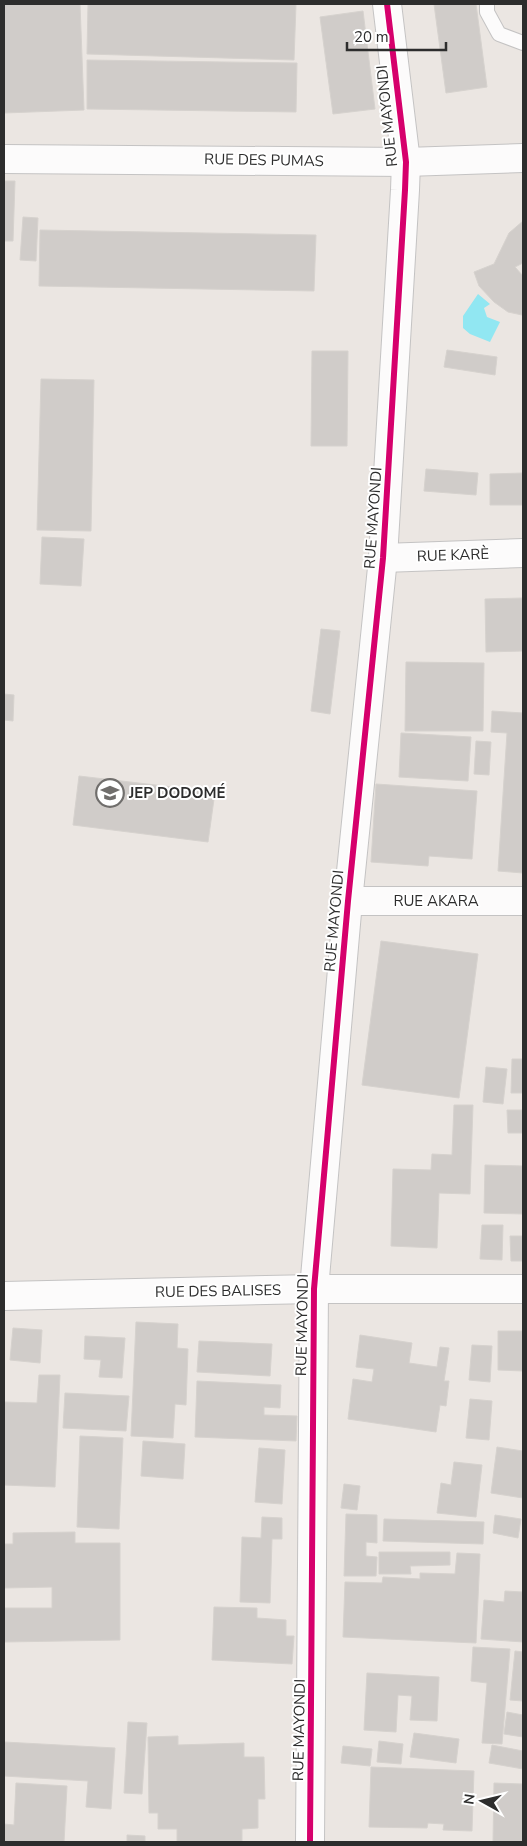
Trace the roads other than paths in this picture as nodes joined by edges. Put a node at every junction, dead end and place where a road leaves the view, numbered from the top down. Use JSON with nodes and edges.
{"nodes":[{"id":1,"x":387,"y":4,"type":"edge"},
{"id":2,"x":486,"y":4,"type":"edge"},
{"id":3,"x":523,"y":43,"type":"edge"},
{"id":4,"x":4,"y":158,"type":"edge"},
{"id":5,"x":523,"y":158,"type":"edge"},
{"id":6,"x":406,"y":162,"type":"junction"},
{"id":7,"x":523,"y":553,"type":"edge"},
{"id":8,"x":383,"y":558,"type":"junction"},
{"id":9,"x":523,"y":901,"type":"edge"},
{"id":10,"x":348,"y":902,"type":"junction"},
{"id":11,"x":314,"y":1289,"type":"junction"},
{"id":12,"x":523,"y":1289,"type":"edge"},
{"id":13,"x":4,"y":1296,"type":"edge"},
{"id":14,"x":310,"y":1842,"type":"edge"}],
"edges":[{"from":1,"to":6,"type":"street","name":"RUE MAYONDI"},
{"from":2,"to":3,"type":"lane"},
{"from":4,"to":6,"type":"street","name":"RUE DES PUMAS"},
{"from":5,"to":6,"type":"street","name":"RUE DES PUMAS"},
{"from":6,"to":8,"type":"street","name":"RUE MAYONDI"},
{"from":7,"to":8,"type":"street","name":"RUE KARÈ"},
{"from":8,"to":10,"type":"street","name":"RUE MAYONDI"},
{"from":9,"to":10,"type":"street","name":"RUE AKARA"},
{"from":10,"to":11,"type":"street","name":"RUE MAYONDI"},
{"from":11,"to":12,"type":"street","name":"RUE DES BALISES"},
{"from":11,"to":13,"type":"street","name":"RUE DES BALISES"},
{"from":11,"to":14,"type":"street","name":"RUE MAYONDI"}]}
